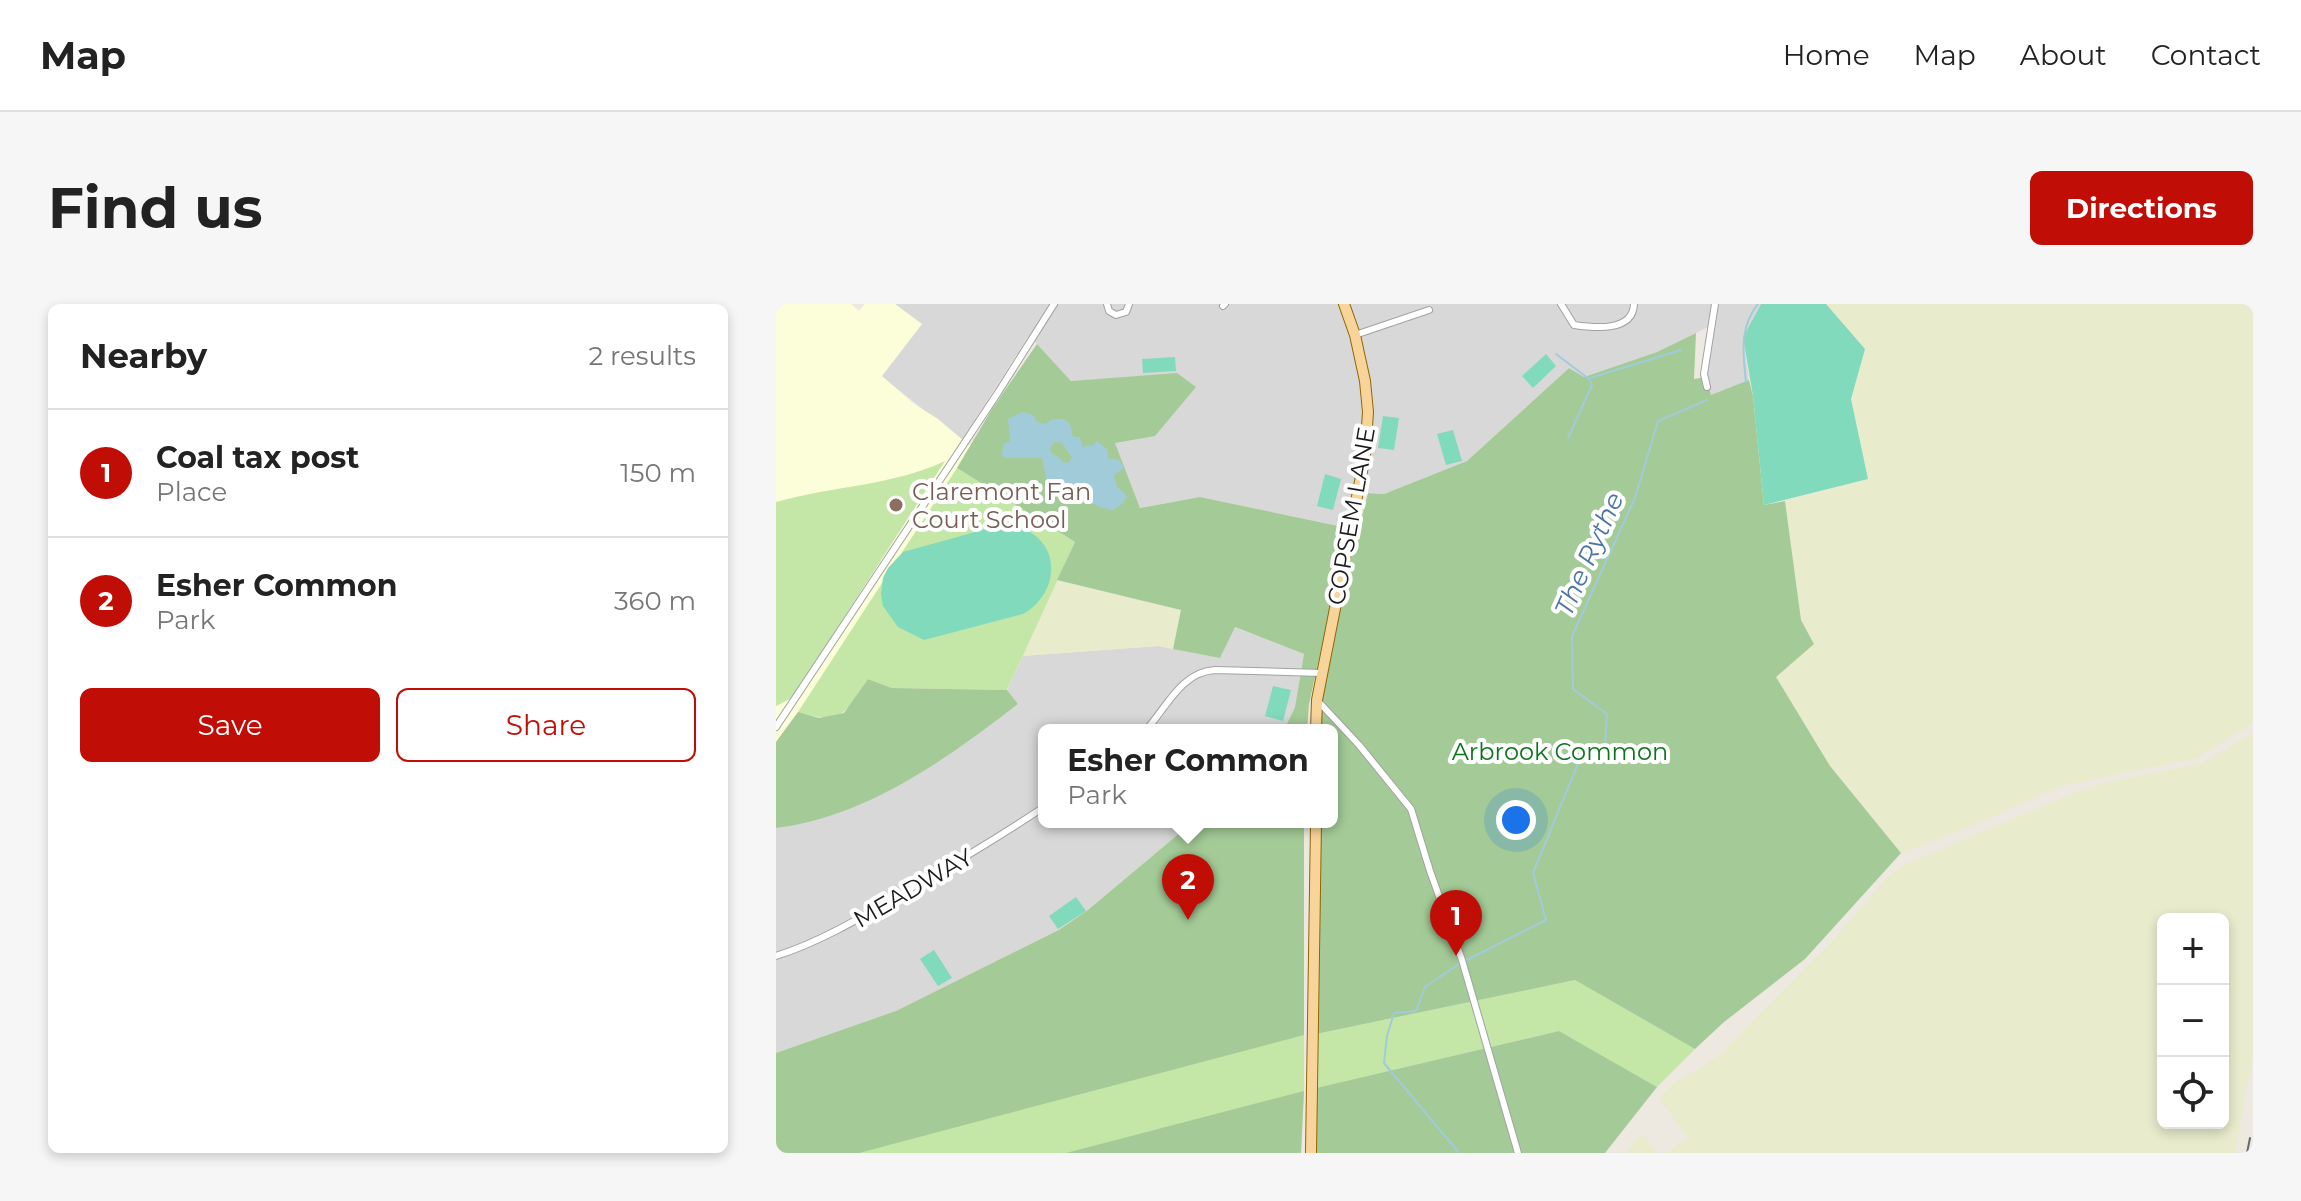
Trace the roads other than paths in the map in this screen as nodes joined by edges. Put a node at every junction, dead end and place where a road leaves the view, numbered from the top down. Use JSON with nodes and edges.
{"nodes":[{"id":1,"x":1054,"y":304,"type":"edge"},
{"id":2,"x":1107,"y":304,"type":"edge"},
{"id":3,"x":1129,"y":304,"type":"edge"},
{"id":4,"x":1344,"y":304,"type":"edge"},
{"id":5,"x":1561,"y":304,"type":"edge"},
{"id":6,"x":1634,"y":304,"type":"edge"},
{"id":7,"x":1715,"y":304,"type":"edge"},
{"id":8,"x":1429,"y":310,"type":"dead end"},
{"id":9,"x":1355,"y":335,"type":"junction"},
{"id":10,"x":1707,"y":387,"type":"dead end"},
{"id":11,"x":1322,"y":673,"type":"junction"},
{"id":12,"x":1317,"y":700,"type":"junction"},
{"id":13,"x":1151,"y":724,"type":"edge"},
{"id":14,"x":1316,"y":724,"type":"edge"},
{"id":15,"x":776,"y":727,"type":"edge"},
{"id":16,"x":1038,"y":811,"type":"edge"},
{"id":17,"x":1316,"y":828,"type":"edge"},
{"id":18,"x":776,"y":956,"type":"edge"},
{"id":19,"x":1311,"y":1153,"type":"edge"},
{"id":20,"x":1518,"y":1153,"type":"edge"}],
"edges":[{"from":1,"to":15,"type":"street"},
{"from":2,"to":3,"type":"street"},
{"from":4,"to":9,"type":"main road","name":"COPSEM LANE"},
{"from":5,"to":6,"type":"street"},
{"from":7,"to":10,"type":"street"},
{"from":8,"to":9,"type":"street"},
{"from":9,"to":11,"type":"main road","name":"COPSEM LANE"},
{"from":11,"to":12,"type":"main road","name":"COPSEM LANE"},
{"from":11,"to":13,"type":"street"},
{"from":12,"to":14,"type":"main road","name":"COPSEM LANE"},
{"from":12,"to":20,"type":"street"},
{"from":16,"to":18,"type":"street","name":"MEADWAY"},
{"from":17,"to":19,"type":"main road"}]}
